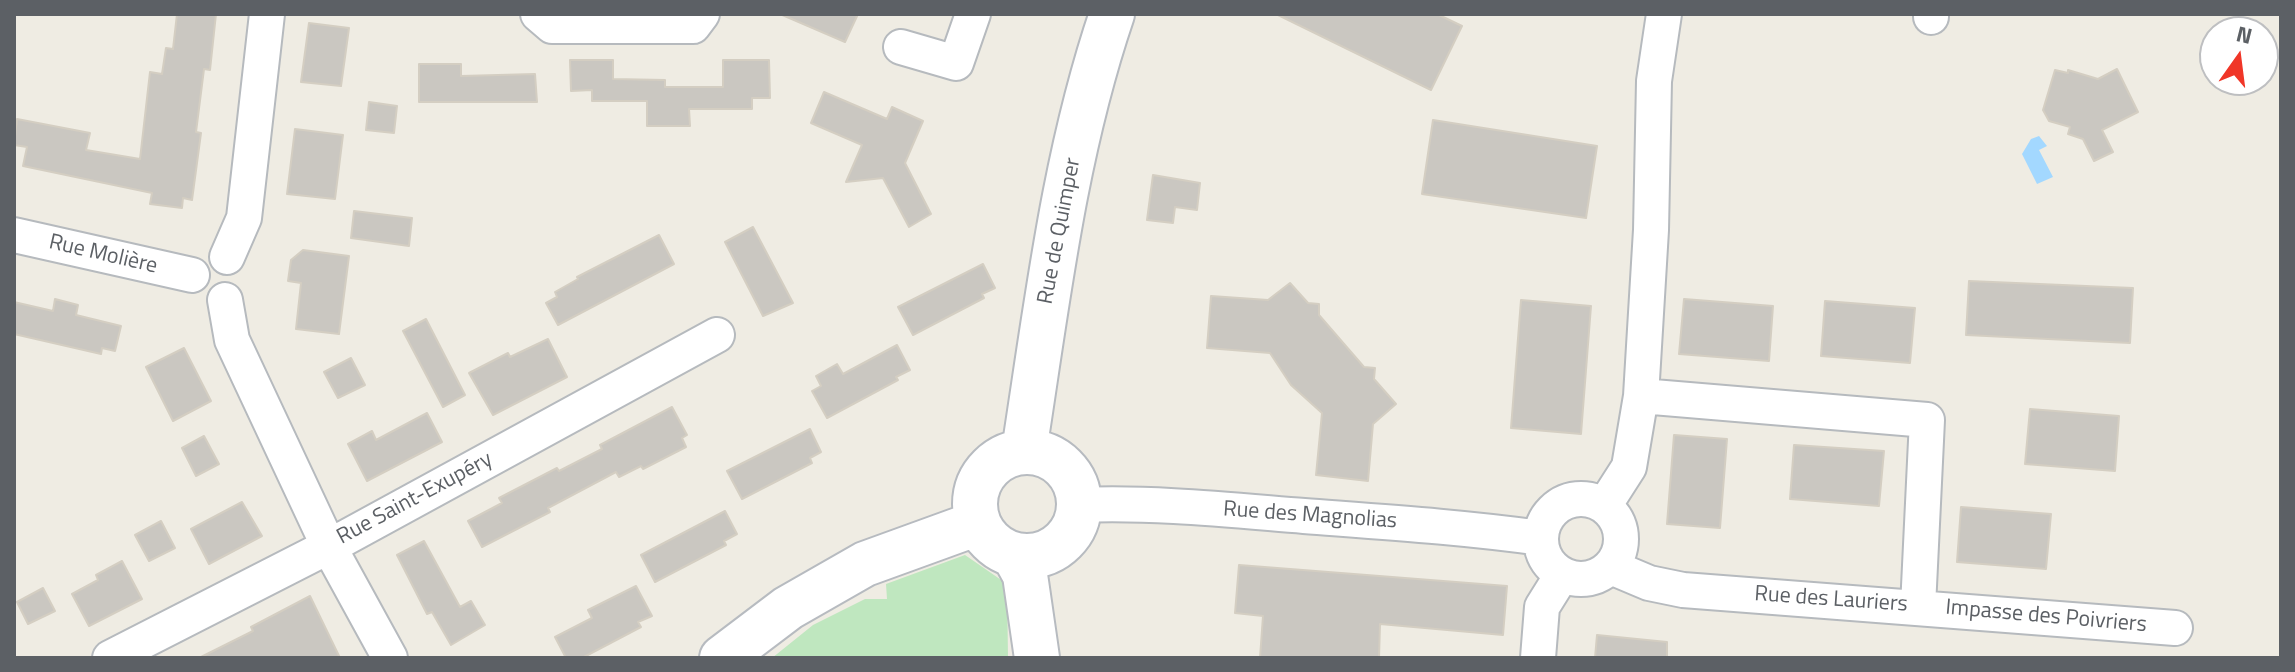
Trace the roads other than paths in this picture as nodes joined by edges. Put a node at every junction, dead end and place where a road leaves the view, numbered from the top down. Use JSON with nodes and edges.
{"nodes":[{"id":1,"x":267,"y":14,"type":"edge"},
{"id":2,"x":538,"y":14,"type":"edge"},
{"id":3,"x":702,"y":14,"type":"edge"},
{"id":4,"x":973,"y":14,"type":"edge"},
{"id":5,"x":1112,"y":14,"type":"edge"},
{"id":6,"x":1664,"y":14,"type":"edge"},
{"id":7,"x":901,"y":47,"type":"dead end"},
{"id":8,"x":14,"y":235,"type":"edge"},
{"id":9,"x":227,"y":257,"type":"junction"},
{"id":10,"x":192,"y":275,"type":"junction"},
{"id":11,"x":225,"y":300,"type":"junction"},
{"id":12,"x":717,"y":335,"type":"dead end"},
{"id":13,"x":1641,"y":396,"type":"junction"},
{"id":14,"x":1024,"y":451,"type":"junction"},
{"id":15,"x":1079,"y":505,"type":"junction"},
{"id":16,"x":1604,"y":506,"type":"junction"},
{"id":17,"x":978,"y":523,"type":"junction"},
{"id":18,"x":1541,"y":538,"type":"junction"},
{"id":19,"x":328,"y":545,"type":"junction"},
{"id":20,"x":1030,"y":554,"type":"junction"},
{"id":21,"x":1611,"y":567,"type":"junction"},
{"id":22,"x":1562,"y":575,"type":"junction"},
{"id":23,"x":1918,"y":607,"type":"junction"},
{"id":24,"x":2175,"y":628,"type":"dead end"},
{"id":25,"x":110,"y":658,"type":"edge"},
{"id":26,"x":390,"y":658,"type":"edge"},
{"id":27,"x":722,"y":658,"type":"edge"},
{"id":28,"x":1037,"y":658,"type":"edge"},
{"id":29,"x":1050,"y":658,"type":"edge"},
{"id":30,"x":1538,"y":658,"type":"edge"}],
"edges":[{"from":1,"to":9,"type":"street"},
{"from":2,"to":3,"type":"street"},
{"from":4,"to":7,"type":"street"},
{"from":5,"to":14,"type":"main road","name":"Rue de Quimper"},
{"from":6,"to":13,"type":"street"},
{"from":8,"to":10,"type":"street","name":"Rue Molière"},
{"from":9,"to":10,"type":"street"},
{"from":9,"to":11,"type":"street"},
{"from":10,"to":11,"type":"street"},
{"from":11,"to":19,"type":"street"},
{"from":12,"to":19,"type":"street","name":"Rue Saint-Exupéry"},
{"from":13,"to":16,"type":"street"},
{"from":13,"to":23,"type":"street","name":"Rue des Lauriers"},
{"from":14,"to":15,"type":"main road"},
{"from":14,"to":17,"type":"main road"},
{"from":15,"to":18,"type":"street","name":"Rue des Magnolias"},
{"from":15,"to":20,"type":"main road"},
{"from":16,"to":18,"type":"street"},
{"from":16,"to":21,"type":"street"},
{"from":17,"to":20,"type":"main road"},
{"from":17,"to":27,"type":"main road"},
{"from":18,"to":22,"type":"street"},
{"from":19,"to":25,"type":"street","name":"Rue Saint-Exupéry"},
{"from":19,"to":26,"type":"street"},
{"from":20,"to":28,"type":"main road"},
{"from":20,"to":29,"type":"main road"},
{"from":21,"to":22,"type":"street"},
{"from":21,"to":23,"type":"street","name":"Rue des Lauriers"},
{"from":22,"to":30,"type":"street"},
{"from":23,"to":24,"type":"street","name":"Impasse des Poivriers"}]}
